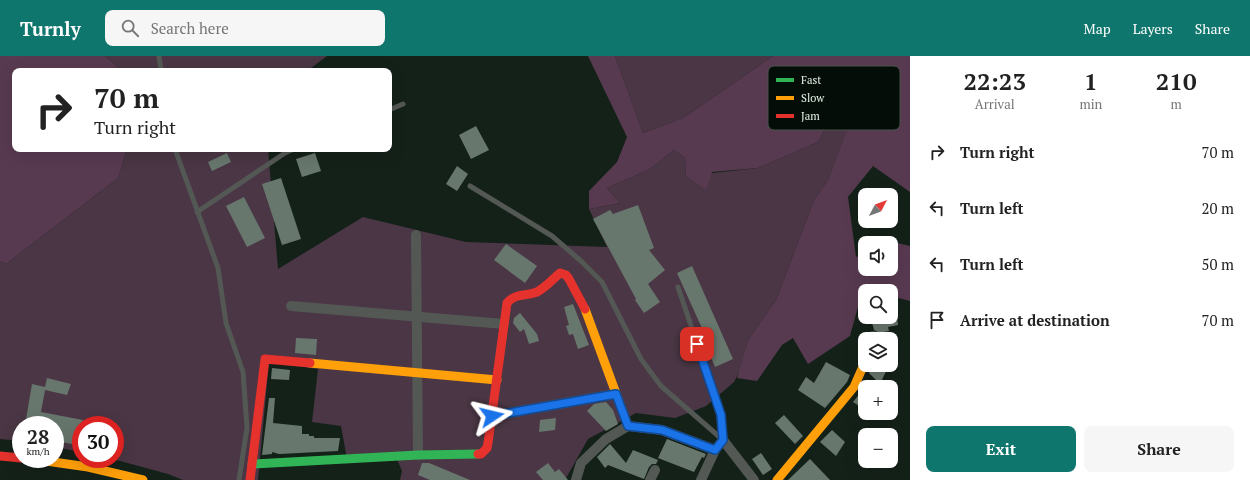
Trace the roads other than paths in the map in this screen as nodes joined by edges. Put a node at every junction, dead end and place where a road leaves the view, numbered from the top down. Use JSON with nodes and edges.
{"nodes":[{"id":1,"x":159,"y":56,"type":"edge"},
{"id":2,"x":161,"y":68,"type":"edge"},
{"id":3,"x":403,"y":104,"type":"dead end"},
{"id":4,"x":392,"y":109,"type":"edge"},
{"id":5,"x":175,"y":152,"type":"edge"},
{"id":6,"x":287,"y":152,"type":"edge"},
{"id":7,"x":470,"y":186,"type":"dead end"},
{"id":8,"x":196,"y":212,"type":"junction"},
{"id":9,"x":416,"y":234,"type":"dead end"},
{"id":10,"x":678,"y":287,"type":"dead end"},
{"id":11,"x":291,"y":306,"type":"dead end"},
{"id":12,"x":417,"y":316,"type":"junction"},
{"id":13,"x":504,"y":324,"type":"junction"},
{"id":14,"x":861,"y":372,"type":"edge"},
{"id":15,"x":417,"y":373,"type":"junction"},
{"id":16,"x":497,"y":380,"type":"junction"},
{"id":17,"x":616,"y":394,"type":"junction"},
{"id":18,"x":492,"y":416,"type":"junction"},
{"id":19,"x":628,"y":426,"type":"junction"},
{"id":20,"x":723,"y":440,"type":"junction"},
{"id":21,"x":715,"y":450,"type":"junction"},
{"id":22,"x":418,"y":455,"type":"junction"},
{"id":23,"x":0,"y":456,"type":"edge"},
{"id":24,"x":12,"y":457,"type":"edge"},
{"id":25,"x":64,"y":463,"type":"edge"},
{"id":26,"x":252,"y":464,"type":"junction"},
{"id":27,"x":655,"y":470,"type":"dead end"},
{"id":28,"x":143,"y":480,"type":"edge"},
{"id":29,"x":239,"y":480,"type":"edge"},
{"id":30,"x":250,"y":480,"type":"edge"},
{"id":31,"x":576,"y":480,"type":"edge"},
{"id":32,"x":650,"y":480,"type":"edge"},
{"id":33,"x":701,"y":480,"type":"edge"},
{"id":34,"x":754,"y":480,"type":"edge"},
{"id":35,"x":777,"y":480,"type":"edge"}],
"edges":[{"from":1,"to":2,"type":"lane"},
{"from":3,"to":4,"type":"lane"},
{"from":5,"to":8,"type":"lane"},
{"from":6,"to":8,"type":"lane"},
{"from":7,"to":20,"type":"lane"},
{"from":8,"to":29,"type":"lane"},
{"from":9,"to":12,"type":"street"},
{"from":10,"to":20,"type":"lane"},
{"from":11,"to":12,"type":"street"},
{"from":12,"to":13,"type":"street"},
{"from":12,"to":15,"type":"street"},
{"from":13,"to":16,"type":"main road"},
{"from":13,"to":17,"type":"main road"},
{"from":14,"to":35,"type":"main road"},
{"from":15,"to":16,"type":"main road"},
{"from":15,"to":22,"type":"street"},
{"from":15,"to":26,"type":"main road"},
{"from":16,"to":18,"type":"main road"},
{"from":17,"to":18,"type":"street"},
{"from":17,"to":19,"type":"main road"},
{"from":18,"to":22,"type":"main road"},
{"from":19,"to":21,"type":"street"},
{"from":19,"to":31,"type":"street"},
{"from":20,"to":21,"type":"street"},
{"from":20,"to":34,"type":"street"},
{"from":21,"to":33,"type":"street"},
{"from":22,"to":26,"type":"main road"},
{"from":23,"to":24,"type":"main road"},
{"from":25,"to":28,"type":"main road"},
{"from":26,"to":30,"type":"main road"},
{"from":27,"to":32,"type":"street"}]}
